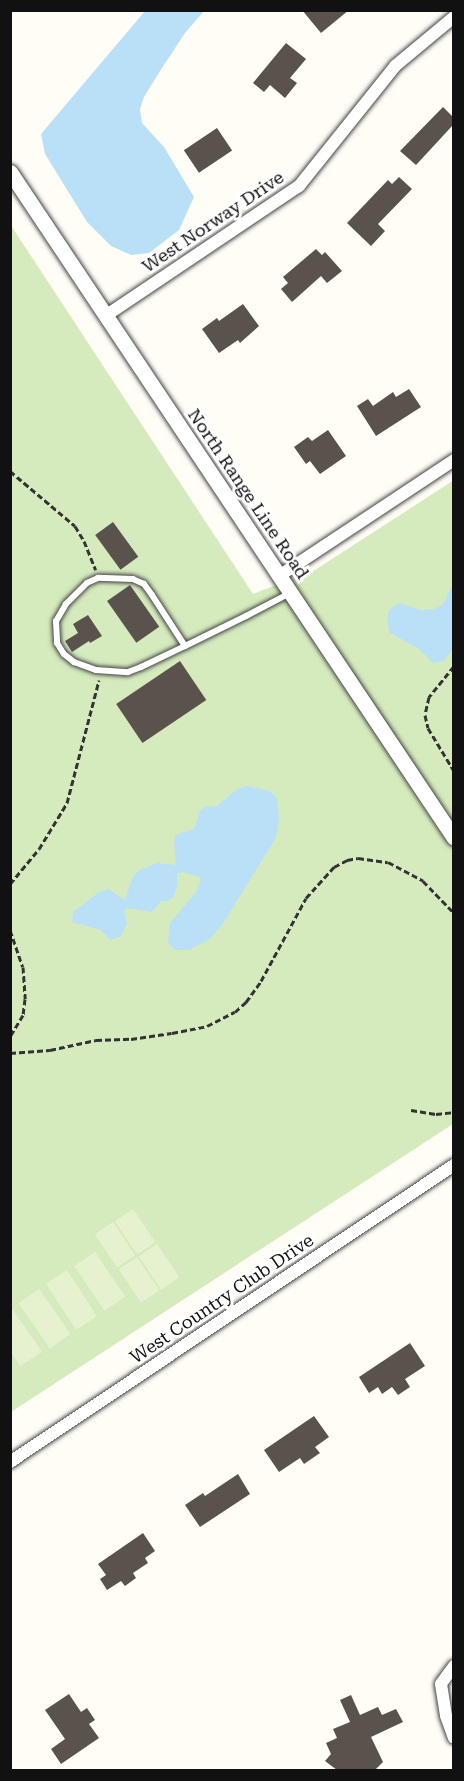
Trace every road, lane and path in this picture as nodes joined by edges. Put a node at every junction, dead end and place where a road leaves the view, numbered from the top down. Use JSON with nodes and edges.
{"nodes":[{"id":1,"x":453,"y":17,"type":"edge"},
{"id":2,"x":10,"y":172,"type":"edge"},
{"id":3,"x":106,"y":315,"type":"junction"},
{"id":4,"x":453,"y":460,"type":"edge"},
{"id":5,"x":10,"y":471,"type":"edge"},
{"id":6,"x":279,"y":576,"type":"junction"},
{"id":7,"x":98,"y":578,"type":"junction"},
{"id":8,"x":290,"y":593,"type":"junction"},
{"id":9,"x":185,"y":646,"type":"junction"},
{"id":10,"x":453,"y":666,"type":"edge"},
{"id":11,"x":100,"y":670,"type":"junction"},
{"id":12,"x":453,"y":771,"type":"edge"},
{"id":13,"x":453,"y":838,"type":"edge"},
{"id":14,"x":10,"y":884,"type":"edge"},
{"id":15,"x":453,"y":913,"type":"edge"},
{"id":16,"x":10,"y":930,"type":"edge"},
{"id":17,"x":10,"y":1037,"type":"edge"},
{"id":18,"x":10,"y":1053,"type":"edge"},
{"id":19,"x":411,"y":1110,"type":"dead end"},
{"id":20,"x":453,"y":1112,"type":"edge"},
{"id":21,"x":453,"y":1165,"type":"edge"},
{"id":22,"x":10,"y":1462,"type":"edge"},
{"id":23,"x":453,"y":1666,"type":"edge"},
{"id":24,"x":453,"y":1738,"type":"edge"}],
"edges":[{"from":1,"to":3,"type":"street","name":"West Norway Drive"},
{"from":2,"to":3,"type":"street","name":"North Range Line Road"},
{"from":3,"to":6,"type":"street","name":"North Range Line Road"},
{"from":4,"to":6,"type":"street"},
{"from":5,"to":7,"type":"path"},
{"from":6,"to":8,"type":"street","name":"North Range Line Road"},
{"from":7,"to":9,"type":"lane"},
{"from":7,"to":11,"type":"lane"},
{"from":8,"to":9,"type":"lane"},
{"from":8,"to":13,"type":"street","name":"North Range Line Road"},
{"from":9,"to":11,"type":"lane"},
{"from":10,"to":12,"type":"path"},
{"from":11,"to":14,"type":"path"},
{"from":15,"to":18,"type":"path"},
{"from":16,"to":17,"type":"path"},
{"from":19,"to":20,"type":"path"},
{"from":21,"to":22,"type":"street","name":"West Country Club Drive"},
{"from":23,"to":24,"type":"street"}]}
